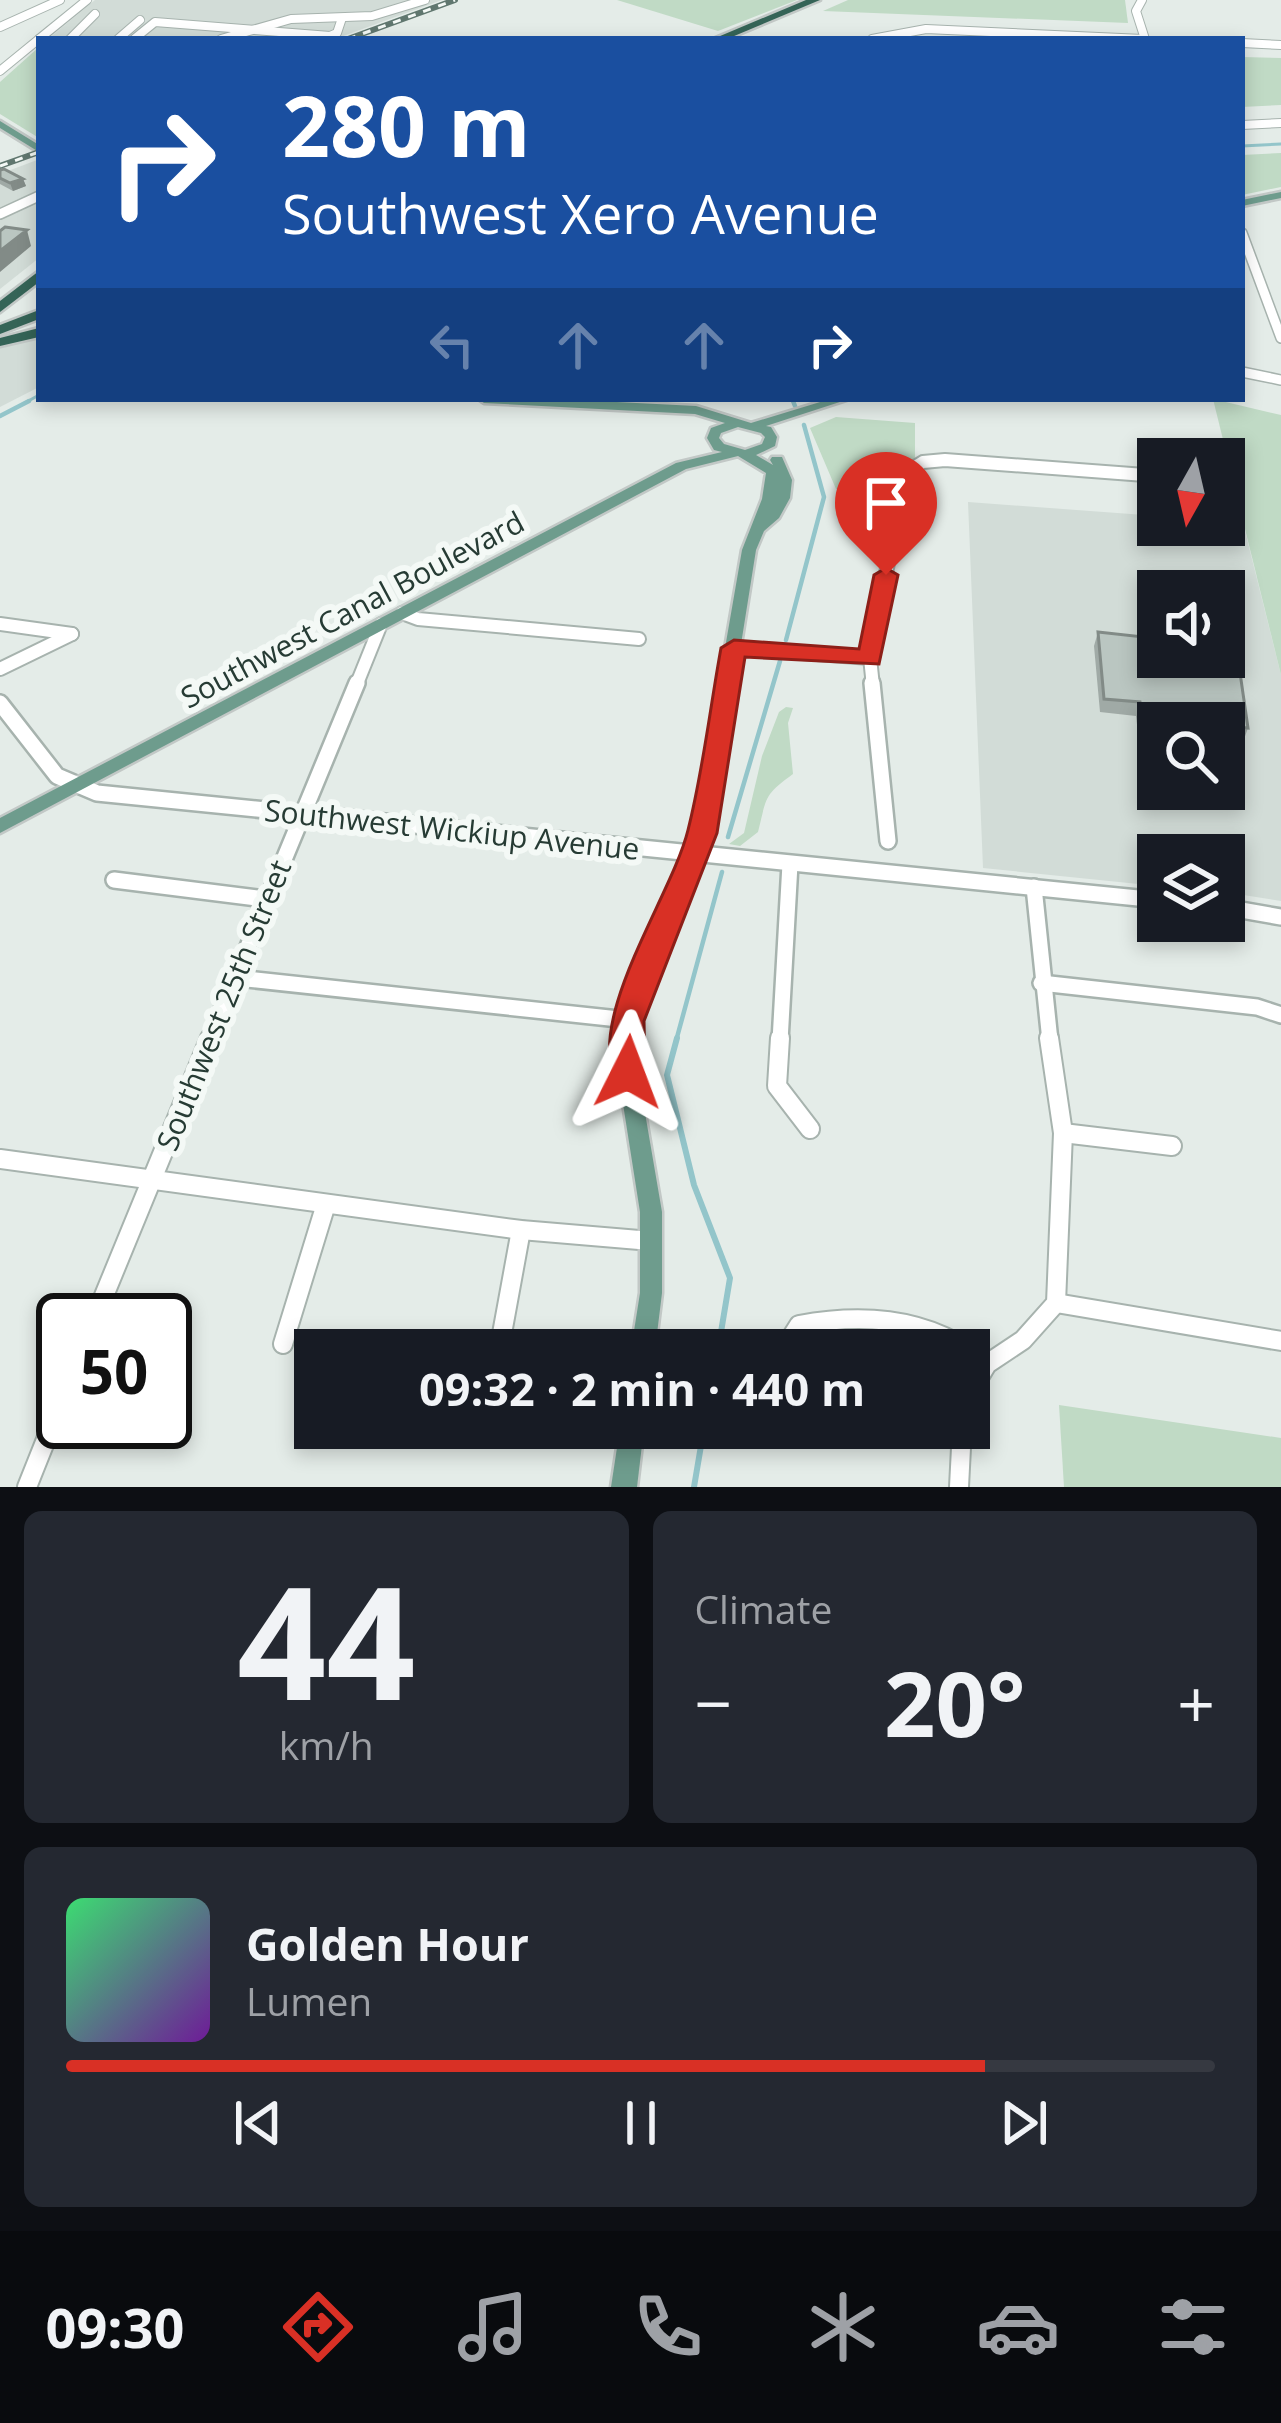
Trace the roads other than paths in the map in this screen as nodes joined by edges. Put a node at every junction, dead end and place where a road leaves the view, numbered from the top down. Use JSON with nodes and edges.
{"nodes":[{"id":1,"x":60,"y":0,"type":"edge"},
{"id":2,"x":87,"y":0,"type":"edge"},
{"id":3,"x":425,"y":0,"type":"edge"},
{"id":4,"x":815,"y":0,"type":"edge"},
{"id":5,"x":1142,"y":0,"type":"edge"},
{"id":6,"x":94,"y":14,"type":"dead end"},
{"id":7,"x":342,"y":17,"type":"junction"},
{"id":8,"x":140,"y":20,"type":"dead end"},
{"id":9,"x":0,"y":27,"type":"edge"},
{"id":10,"x":44,"y":36,"type":"edge"},
{"id":11,"x":73,"y":36,"type":"edge"},
{"id":12,"x":121,"y":36,"type":"edge"},
{"id":13,"x":138,"y":36,"type":"edge"},
{"id":14,"x":232,"y":36,"type":"edge"},
{"id":15,"x":330,"y":36,"type":"edge"},
{"id":16,"x":330,"y":36,"type":"edge"},
{"id":17,"x":725,"y":36,"type":"edge"},
{"id":18,"x":888,"y":36,"type":"edge"},
{"id":19,"x":1079,"y":36,"type":"edge"},
{"id":20,"x":1143,"y":36,"type":"edge"},
{"id":21,"x":36,"y":42,"type":"edge"},
{"id":22,"x":1245,"y":43,"type":"edge"},
{"id":23,"x":1281,"y":45,"type":"edge"},
{"id":24,"x":0,"y":71,"type":"edge"},
{"id":25,"x":1281,"y":123,"type":"edge"},
{"id":26,"x":0,"y":124,"type":"edge"},
{"id":27,"x":1245,"y":125,"type":"edge"},
{"id":28,"x":36,"y":146,"type":"edge"},
{"id":29,"x":1281,"y":195,"type":"edge"},
{"id":30,"x":36,"y":197,"type":"edge"},
{"id":31,"x":1245,"y":202,"type":"edge"},
{"id":32,"x":0,"y":214,"type":"edge"},
{"id":33,"x":1245,"y":241,"type":"edge"},
{"id":34,"x":1245,"y":269,"type":"edge"},
{"id":35,"x":1256,"y":269,"type":"junction"},
{"id":36,"x":36,"y":278,"type":"edge"},
{"id":37,"x":0,"y":308,"type":"edge"},
{"id":38,"x":36,"y":311,"type":"edge"},
{"id":39,"x":0,"y":326,"type":"edge"},
{"id":40,"x":36,"y":333,"type":"edge"},
{"id":41,"x":1281,"y":338,"type":"edge"},
{"id":42,"x":0,"y":342,"type":"edge"},
{"id":43,"x":1245,"y":373,"type":"edge"},
{"id":44,"x":1281,"y":380,"type":"edge"},
{"id":45,"x":586,"y":402,"type":"edge"},
{"id":46,"x":836,"y":402,"type":"edge"},
{"id":47,"x":689,"y":405,"type":"edge"},
{"id":48,"x":806,"y":414,"type":"junction"},
{"id":49,"x":737,"y":423,"type":"junction"},
{"id":50,"x":756,"y":425,"type":"junction"},
{"id":51,"x":714,"y":435,"type":"junction"},
{"id":52,"x":770,"y":444,"type":"junction"},
{"id":53,"x":740,"y":454,"type":"junction"},
{"id":54,"x":681,"y":466,"type":"junction"},
{"id":55,"x":1137,"y":474,"type":"edge"},
{"id":56,"x":758,"y":529,"type":"junction"},
{"id":57,"x":402,"y":614,"type":"junction"},
{"id":58,"x":0,"y":624,"type":"edge"},
{"id":59,"x":380,"y":624,"type":"junction"},
{"id":60,"x":639,"y":639,"type":"dead end"},
{"id":61,"x":734,"y":648,"type":"junction"},
{"id":62,"x":870,"y":658,"type":"junction"},
{"id":63,"x":0,"y":669,"type":"edge"},
{"id":64,"x":0,"y":703,"type":"edge"},
{"id":65,"x":77,"y":785,"type":"junction"},
{"id":66,"x":302,"y":813,"type":"junction"},
{"id":67,"x":0,"y":826,"type":"edge"},
{"id":68,"x":888,"y":841,"type":"dead end"},
{"id":69,"x":694,"y":854,"type":"junction"},
{"id":70,"x":790,"y":864,"type":"junction"},
{"id":71,"x":114,"y":880,"type":"dead end"},
{"id":72,"x":1034,"y":886,"type":"junction"},
{"id":73,"x":265,"y":898,"type":"junction"},
{"id":74,"x":1137,"y":898,"type":"edge"},
{"id":75,"x":1245,"y":911,"type":"edge"},
{"id":76,"x":1281,"y":917,"type":"edge"},
{"id":77,"x":237,"y":978,"type":"junction"},
{"id":78,"x":1041,"y":983,"type":"junction"},
{"id":79,"x":1281,"y":1015,"type":"edge"},
{"id":80,"x":628,"y":1021,"type":"junction"},
{"id":81,"x":811,"y":1129,"type":"dead end"},
{"id":82,"x":1063,"y":1133,"type":"junction"},
{"id":83,"x":1172,"y":1146,"type":"dead end"},
{"id":84,"x":0,"y":1160,"type":"edge"},
{"id":85,"x":152,"y":1178,"type":"junction"},
{"id":86,"x":326,"y":1204,"type":"junction"},
{"id":87,"x":521,"y":1230,"type":"junction"},
{"id":88,"x":651,"y":1241,"type":"junction"},
{"id":89,"x":105,"y":1293,"type":"edge"},
{"id":90,"x":1056,"y":1303,"type":"junction"},
{"id":91,"x":503,"y":1329,"type":"edge"},
{"id":92,"x":645,"y":1329,"type":"edge"},
{"id":93,"x":797,"y":1329,"type":"edge"},
{"id":94,"x":926,"y":1329,"type":"edge"},
{"id":95,"x":1281,"y":1341,"type":"edge"},
{"id":96,"x":283,"y":1344,"type":"dead end"},
{"id":97,"x":990,"y":1362,"type":"edge"},
{"id":98,"x":42,"y":1449,"type":"edge"},
{"id":99,"x":629,"y":1449,"type":"edge"},
{"id":100,"x":961,"y":1449,"type":"edge"},
{"id":101,"x":27,"y":1487,"type":"edge"},
{"id":102,"x":624,"y":1487,"type":"edge"},
{"id":103,"x":959,"y":1487,"type":"edge"}],
"edges":[{"from":1,"to":9,"type":"street"},
{"from":2,"to":10,"type":"street"},
{"from":3,"to":7,"type":"street"},
{"from":4,"to":17,"type":"highway"},
{"from":5,"to":20,"type":"street"},
{"from":6,"to":11,"type":"street"},
{"from":7,"to":14,"type":"street"},
{"from":7,"to":15,"type":"street"},
{"from":8,"to":12,"type":"street"},
{"from":13,"to":16,"type":"street"},
{"from":18,"to":19,"type":"street"},
{"from":21,"to":24,"type":"street"},
{"from":22,"to":23,"type":"street"},
{"from":25,"to":27,"type":"street"},
{"from":26,"to":28,"type":"main road"},
{"from":29,"to":31,"type":"main road"},
{"from":30,"to":32,"type":"street"},
{"from":33,"to":35,"type":"street"},
{"from":34,"to":35,"type":"street"},
{"from":35,"to":41,"type":"street"},
{"from":36,"to":37,"type":"highway"},
{"from":38,"to":39,"type":"highway"},
{"from":40,"to":42,"type":"highway"},
{"from":43,"to":44,"type":"street"},
{"from":45,"to":47,"type":"main road"},
{"from":46,"to":48,"type":"main road"},
{"from":47,"to":49,"type":"main road"},
{"from":47,"to":51,"type":"main road"},
{"from":48,"to":50,"type":"main road"},
{"from":48,"to":52,"type":"main road"},
{"from":49,"to":50,"type":"main road"},
{"from":49,"to":51,"type":"main road"},
{"from":50,"to":52,"type":"main road"},
{"from":51,"to":53,"type":"main road"},
{"from":51,"to":54,"type":"main road"},
{"from":52,"to":53,"type":"main road","name":"Southwest Canal Boulevard"},
{"from":52,"to":56,"type":"main road"},
{"from":53,"to":54,"type":"main road","name":"Southwest Canal Boulevard"},
{"from":53,"to":56,"type":"main road"},
{"from":54,"to":57,"type":"main road","name":"Southwest Canal Boulevard"},
{"from":55,"to":62,"type":"street"},
{"from":56,"to":61,"type":"main road"},
{"from":57,"to":59,"type":"main road","name":"Southwest Canal Boulevard"},
{"from":57,"to":60,"type":"street"},
{"from":58,"to":63,"type":"street"},
{"from":59,"to":65,"type":"main road","name":"Southwest Canal Boulevard"},
{"from":59,"to":66,"type":"street","name":"Southwest 25th Street"},
{"from":61,"to":62,"type":"street"},
{"from":61,"to":69,"type":"main road"},
{"from":62,"to":68,"type":"street"},
{"from":64,"to":65,"type":"street","name":"Southwest Wickiup Avenue"},
{"from":65,"to":66,"type":"street","name":"Southwest Wickiup Avenue"},
{"from":65,"to":67,"type":"main road","name":"Southwest Canal Boulevard"},
{"from":66,"to":69,"type":"street","name":"Southwest Wickiup Avenue"},
{"from":66,"to":73,"type":"street","name":"Southwest 25th Street"},
{"from":69,"to":70,"type":"street","name":"Southwest Wickiup Avenue"},
{"from":69,"to":80,"type":"main road"},
{"from":70,"to":72,"type":"street","name":"Southwest Wickiup Avenue"},
{"from":70,"to":81,"type":"street"},
{"from":71,"to":73,"type":"street"},
{"from":72,"to":74,"type":"street","name":"Southwest Wickiup Avenue"},
{"from":72,"to":78,"type":"street"},
{"from":73,"to":77,"type":"street","name":"Southwest 25th Street"},
{"from":75,"to":76,"type":"street"},
{"from":77,"to":80,"type":"street"},
{"from":77,"to":85,"type":"street","name":"Southwest 25th Street"},
{"from":78,"to":79,"type":"street"},
{"from":78,"to":82,"type":"street"},
{"from":80,"to":88,"type":"main road"},
{"from":82,"to":83,"type":"street"},
{"from":82,"to":90,"type":"street"},
{"from":84,"to":85,"type":"street"},
{"from":85,"to":86,"type":"street"},
{"from":85,"to":89,"type":"street","name":"Southwest 25th Street"},
{"from":86,"to":87,"type":"street"},
{"from":86,"to":96,"type":"street"},
{"from":87,"to":88,"type":"street"},
{"from":87,"to":91,"type":"street"},
{"from":88,"to":92,"type":"main road"},
{"from":90,"to":95,"type":"street"},
{"from":90,"to":97,"type":"street"},
{"from":93,"to":94,"type":"street"},
{"from":98,"to":101,"type":"street"},
{"from":99,"to":102,"type":"main road"},
{"from":100,"to":103,"type":"street"}]}
